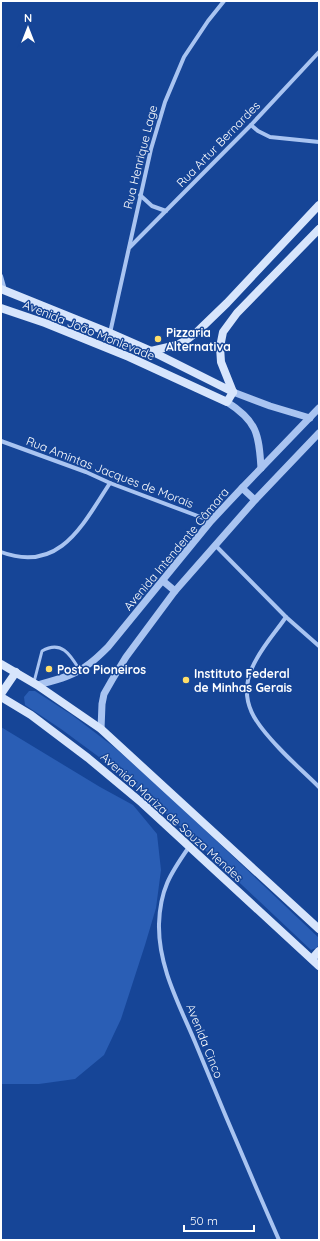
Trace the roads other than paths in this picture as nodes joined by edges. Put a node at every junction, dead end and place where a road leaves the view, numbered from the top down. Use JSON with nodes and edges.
{"nodes":[{"id":1,"x":224,"y":1,"type":"edge"},
{"id":2,"x":319,"y":52,"type":"edge"},
{"id":3,"x":251,"y":125,"type":"junction"},
{"id":4,"x":319,"y":142,"type":"edge"},
{"id":5,"x":140,"y":195,"type":"junction"},
{"id":6,"x":319,"y":205,"type":"edge"},
{"id":7,"x":166,"y":211,"type":"junction"},
{"id":8,"x":319,"y":229,"type":"edge"},
{"id":9,"x":130,"y":247,"type":"junction"},
{"id":10,"x":1,"y":276,"type":"edge"},
{"id":11,"x":3,"y":289,"type":"edge"},
{"id":12,"x":227,"y":303,"type":"junction"},
{"id":13,"x":1,"y":308,"type":"edge"},
{"id":14,"x":53,"y":309,"type":"junction"},
{"id":15,"x":238,"y":313,"type":"junction"},
{"id":16,"x":45,"y":323,"type":"junction"},
{"id":17,"x":110,"y":333,"type":"junction"},
{"id":18,"x":151,"y":351,"type":"junction"},
{"id":19,"x":233,"y":392,"type":"junction"},
{"id":20,"x":227,"y":402,"type":"junction"},
{"id":21,"x":319,"y":408,"type":"edge"},
{"id":22,"x":310,"y":418,"type":"junction"},
{"id":23,"x":319,"y":433,"type":"edge"},
{"id":24,"x":1,"y":441,"type":"edge"},
{"id":25,"x":261,"y":468,"type":"junction"},
{"id":26,"x":110,"y":483,"type":"junction"},
{"id":27,"x":242,"y":488,"type":"junction"},
{"id":28,"x":255,"y":500,"type":"junction"},
{"id":29,"x":212,"y":521,"type":"junction"},
{"id":30,"x":216,"y":546,"type":"junction"},
{"id":31,"x":1,"y":552,"type":"edge"},
{"id":32,"x":163,"y":581,"type":"junction"},
{"id":33,"x":175,"y":591,"type":"junction"},
{"id":34,"x":286,"y":617,"type":"junction"},
{"id":35,"x":319,"y":646,"type":"edge"},
{"id":36,"x":1,"y":664,"type":"edge"},
{"id":37,"x":80,"y":671,"type":"junction"},
{"id":38,"x":16,"y":672,"type":"junction"},
{"id":39,"x":36,"y":684,"type":"junction"},
{"id":40,"x":1,"y":695,"type":"edge"},
{"id":41,"x":100,"y":729,"type":"junction"},
{"id":42,"x":319,"y":787,"type":"edge"},
{"id":43,"x":189,"y":847,"type":"junction"},
{"id":44,"x":319,"y":929,"type":"edge"},
{"id":45,"x":319,"y":951,"type":"edge"},
{"id":46,"x":312,"y":959,"type":"junction"},
{"id":47,"x":319,"y":966,"type":"edge"},
{"id":48,"x":279,"y":1240,"type":"edge"}],
"edges":[{"from":1,"to":5,"type":"street","name":"Rua Henrique Lage"},
{"from":2,"to":3,"type":"street","name":"Rua Artur Bernardes"},
{"from":3,"to":4,"type":"street"},
{"from":3,"to":7,"type":"street","name":"Rua Artur Bernardes"},
{"from":5,"to":7,"type":"street"},
{"from":5,"to":9,"type":"street","name":"Rua Henrique Lage"},
{"from":6,"to":12,"type":"main road"},
{"from":7,"to":9,"type":"street","name":"Rua Artur Bernardes"},
{"from":8,"to":15,"type":"main road"},
{"from":9,"to":17,"type":"street","name":"Rua Henrique Lage"},
{"from":10,"to":11,"type":"street"},
{"from":11,"to":14,"type":"main road","name":"Avenida João Monlevade"},
{"from":12,"to":15,"type":"main road"},
{"from":12,"to":18,"type":"main road"},
{"from":13,"to":16,"type":"main road","name":"Avenida João Monlevade"},
{"from":14,"to":16,"type":"main road"},
{"from":14,"to":17,"type":"main road","name":"Avenida João Monlevade"},
{"from":15,"to":19,"type":"main road"},
{"from":16,"to":20,"type":"main road","name":"Avenida João Monlevade"},
{"from":17,"to":18,"type":"main road","name":"Avenida João Monlevade"},
{"from":18,"to":19,"type":"main road","name":"Avenida João Monlevade"},
{"from":19,"to":20,"type":"main road"},
{"from":19,"to":22,"type":"street","name":"Avenida João Monlevade"},
{"from":20,"to":25,"type":"street","name":"Avenida João Monlevade"},
{"from":21,"to":22,"type":"street","name":"Avenida Intendente Câmara"},
{"from":22,"to":25,"type":"street","name":"Avenida Intendente Câmara"},
{"from":23,"to":28,"type":"street"},
{"from":24,"to":26,"type":"street","name":"Rua Amintas Jacques de Morais"},
{"from":25,"to":27,"type":"street","name":"Avenida Intendente Câmara"},
{"from":26,"to":29,"type":"street","name":"Rua Amintas Jacques de Morais"},
{"from":26,"to":31,"type":"street"},
{"from":27,"to":28,"type":"street"},
{"from":27,"to":29,"type":"street","name":"Avenida Intendente Câmara"},
{"from":28,"to":30,"type":"street"},
{"from":29,"to":32,"type":"street","name":"Avenida Intendente Câmara"},
{"from":30,"to":33,"type":"street"},
{"from":30,"to":34,"type":"street"},
{"from":32,"to":33,"type":"street"},
{"from":32,"to":37,"type":"street","name":"Avenida Intendente Câmara"},
{"from":33,"to":41,"type":"street"},
{"from":34,"to":35,"type":"street"},
{"from":34,"to":42,"type":"street"},
{"from":36,"to":38,"type":"main road","name":"Avenida Mariza de Souza Mendes"},
{"from":37,"to":39,"type":"street","name":"Avenida Intendente Câmara"},
{"from":37,"to":39,"type":"lane"},
{"from":38,"to":39,"type":"main road","name":"Avenida Mariza de Souza Mendes"},
{"from":38,"to":40,"type":"main road"},
{"from":39,"to":41,"type":"main road","name":"Avenida Mariza de Souza Mendes"},
{"from":40,"to":43,"type":"main road","name":"Avenida Mariza de Souza Mendes"},
{"from":41,"to":44,"type":"main road","name":"Avenida Mariza de Souza Mendes"},
{"from":43,"to":46,"type":"main road","name":"Avenida Mariza de Souza Mendes"},
{"from":43,"to":48,"type":"street","name":"Avenida Cinco"},
{"from":45,"to":46,"type":"main road"},
{"from":46,"to":47,"type":"main road","name":"Avenida Mariza de Souza Mendes"}]}
